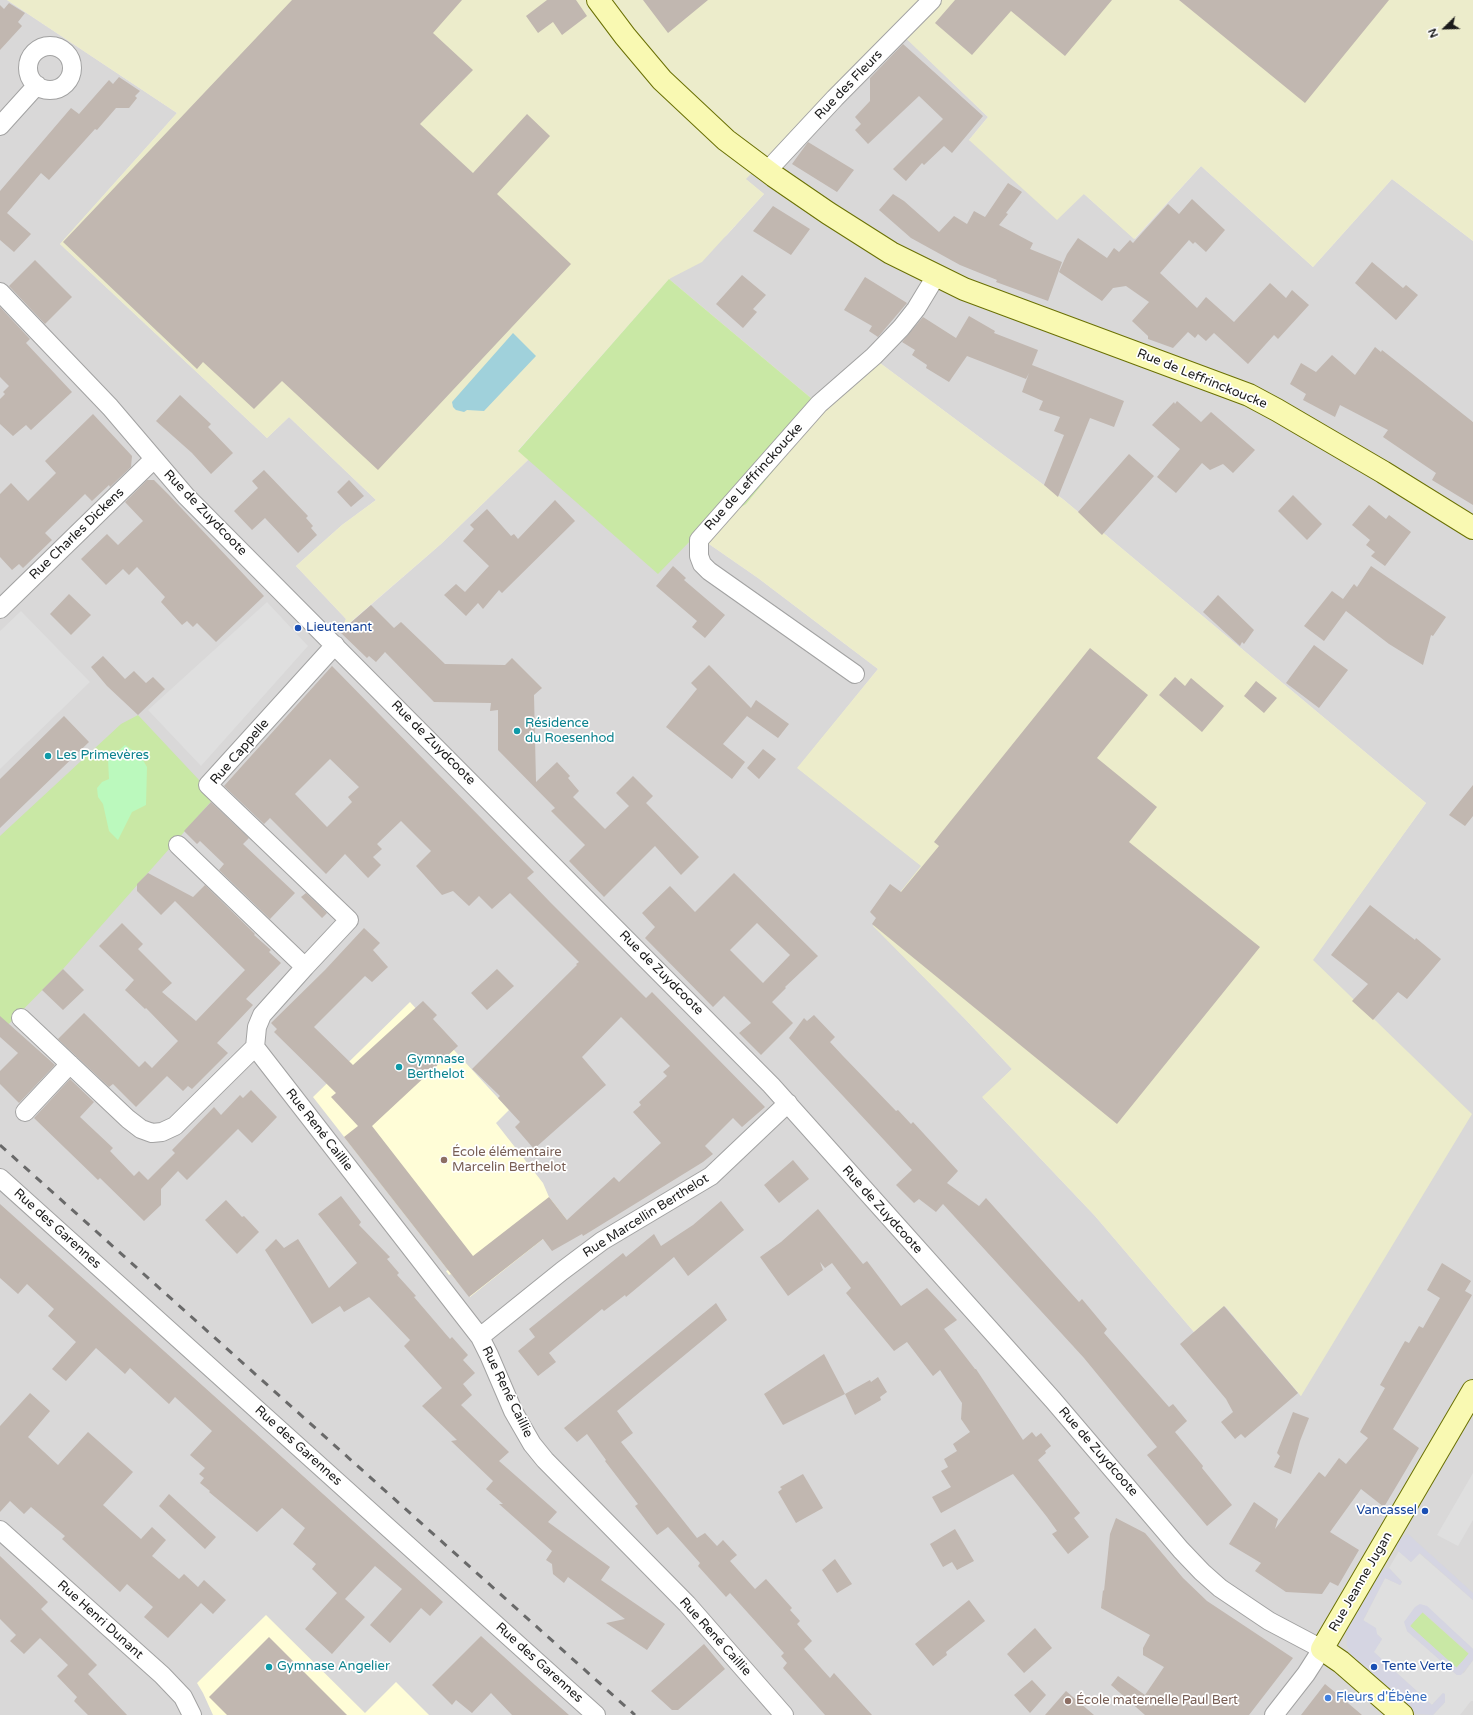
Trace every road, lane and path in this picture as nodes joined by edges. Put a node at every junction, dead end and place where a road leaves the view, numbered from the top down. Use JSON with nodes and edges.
{"nodes":[{"id":1,"x":598,"y":0,"type":"edge"},
{"id":2,"x":932,"y":0,"type":"edge"},
{"id":3,"x":36,"y":85,"type":"dead end"},
{"id":4,"x":0,"y":126,"type":"edge"},
{"id":5,"x":767,"y":171,"type":"junction"},
{"id":6,"x":936,"y":276,"type":"junction"},
{"id":7,"x":0,"y":292,"type":"edge"},
{"id":8,"x":154,"y":459,"type":"junction"},
{"id":9,"x":1473,"y":528,"type":"edge"},
{"id":10,"x":0,"y":609,"type":"edge"},
{"id":11,"x":335,"y":645,"type":"junction"},
{"id":12,"x":855,"y":674,"type":"dead end"},
{"id":13,"x":178,"y":845,"type":"dead end"},
{"id":14,"x":305,"y":967,"type":"junction"},
{"id":15,"x":21,"y":1018,"type":"dead end"},
{"id":16,"x":255,"y":1047,"type":"junction"},
{"id":17,"x":70,"y":1064,"type":"junction"},
{"id":18,"x":788,"y":1103,"type":"junction"},
{"id":19,"x":25,"y":1112,"type":"dead end"},
{"id":20,"x":0,"y":1178,"type":"edge"},
{"id":21,"x":480,"y":1337,"type":"junction"},
{"id":22,"x":1473,"y":1391,"type":"edge"},
{"id":23,"x":0,"y":1530,"type":"edge"},
{"id":24,"x":1322,"y":1649,"type":"junction"},
{"id":25,"x":192,"y":1715,"type":"edge"},
{"id":26,"x":596,"y":1715,"type":"edge"},
{"id":27,"x":784,"y":1715,"type":"edge"},
{"id":28,"x":1274,"y":1715,"type":"edge"},
{"id":29,"x":1402,"y":1715,"type":"edge"}],
"edges":[{"from":1,"to":5,"type":"street","name":"Rue de Leffrinckoucke"},
{"from":2,"to":5,"type":"street","name":"Rue des Fleurs"},
{"from":3,"to":4,"type":"street"},
{"from":5,"to":6,"type":"street","name":"Rue de Leffrinckoucke"},
{"from":6,"to":9,"type":"street","name":"Rue de Leffrinckoucke"},
{"from":6,"to":12,"type":"street","name":"Rue de Leffrinckoucke"},
{"from":7,"to":8,"type":"street","name":"Rue de Zuydcoote"},
{"from":8,"to":10,"type":"street","name":"Rue Charles Dickens"},
{"from":8,"to":11,"type":"street","name":"Rue de Zuydcoote"},
{"from":11,"to":14,"type":"street","name":"Rue Cappelle"},
{"from":11,"to":18,"type":"street","name":"Rue de Zuydcoote"},
{"from":13,"to":14,"type":"street"},
{"from":14,"to":16,"type":"street"},
{"from":15,"to":17,"type":"street"},
{"from":16,"to":17,"type":"street"},
{"from":16,"to":21,"type":"street","name":"Rue René Caillie"},
{"from":17,"to":19,"type":"street"},
{"from":18,"to":21,"type":"street","name":"Rue Marcellin Berthelot"},
{"from":18,"to":24,"type":"street","name":"Rue de Zuydcoote"},
{"from":20,"to":26,"type":"street","name":"Rue des Garennes"},
{"from":21,"to":27,"type":"street","name":"Rue René Caillie"},
{"from":22,"to":24,"type":"street","name":"Rue Jeanne Jugan"},
{"from":23,"to":25,"type":"street","name":"Rue Henri Dunant"},
{"from":24,"to":28,"type":"street"},
{"from":24,"to":29,"type":"street"}]}
